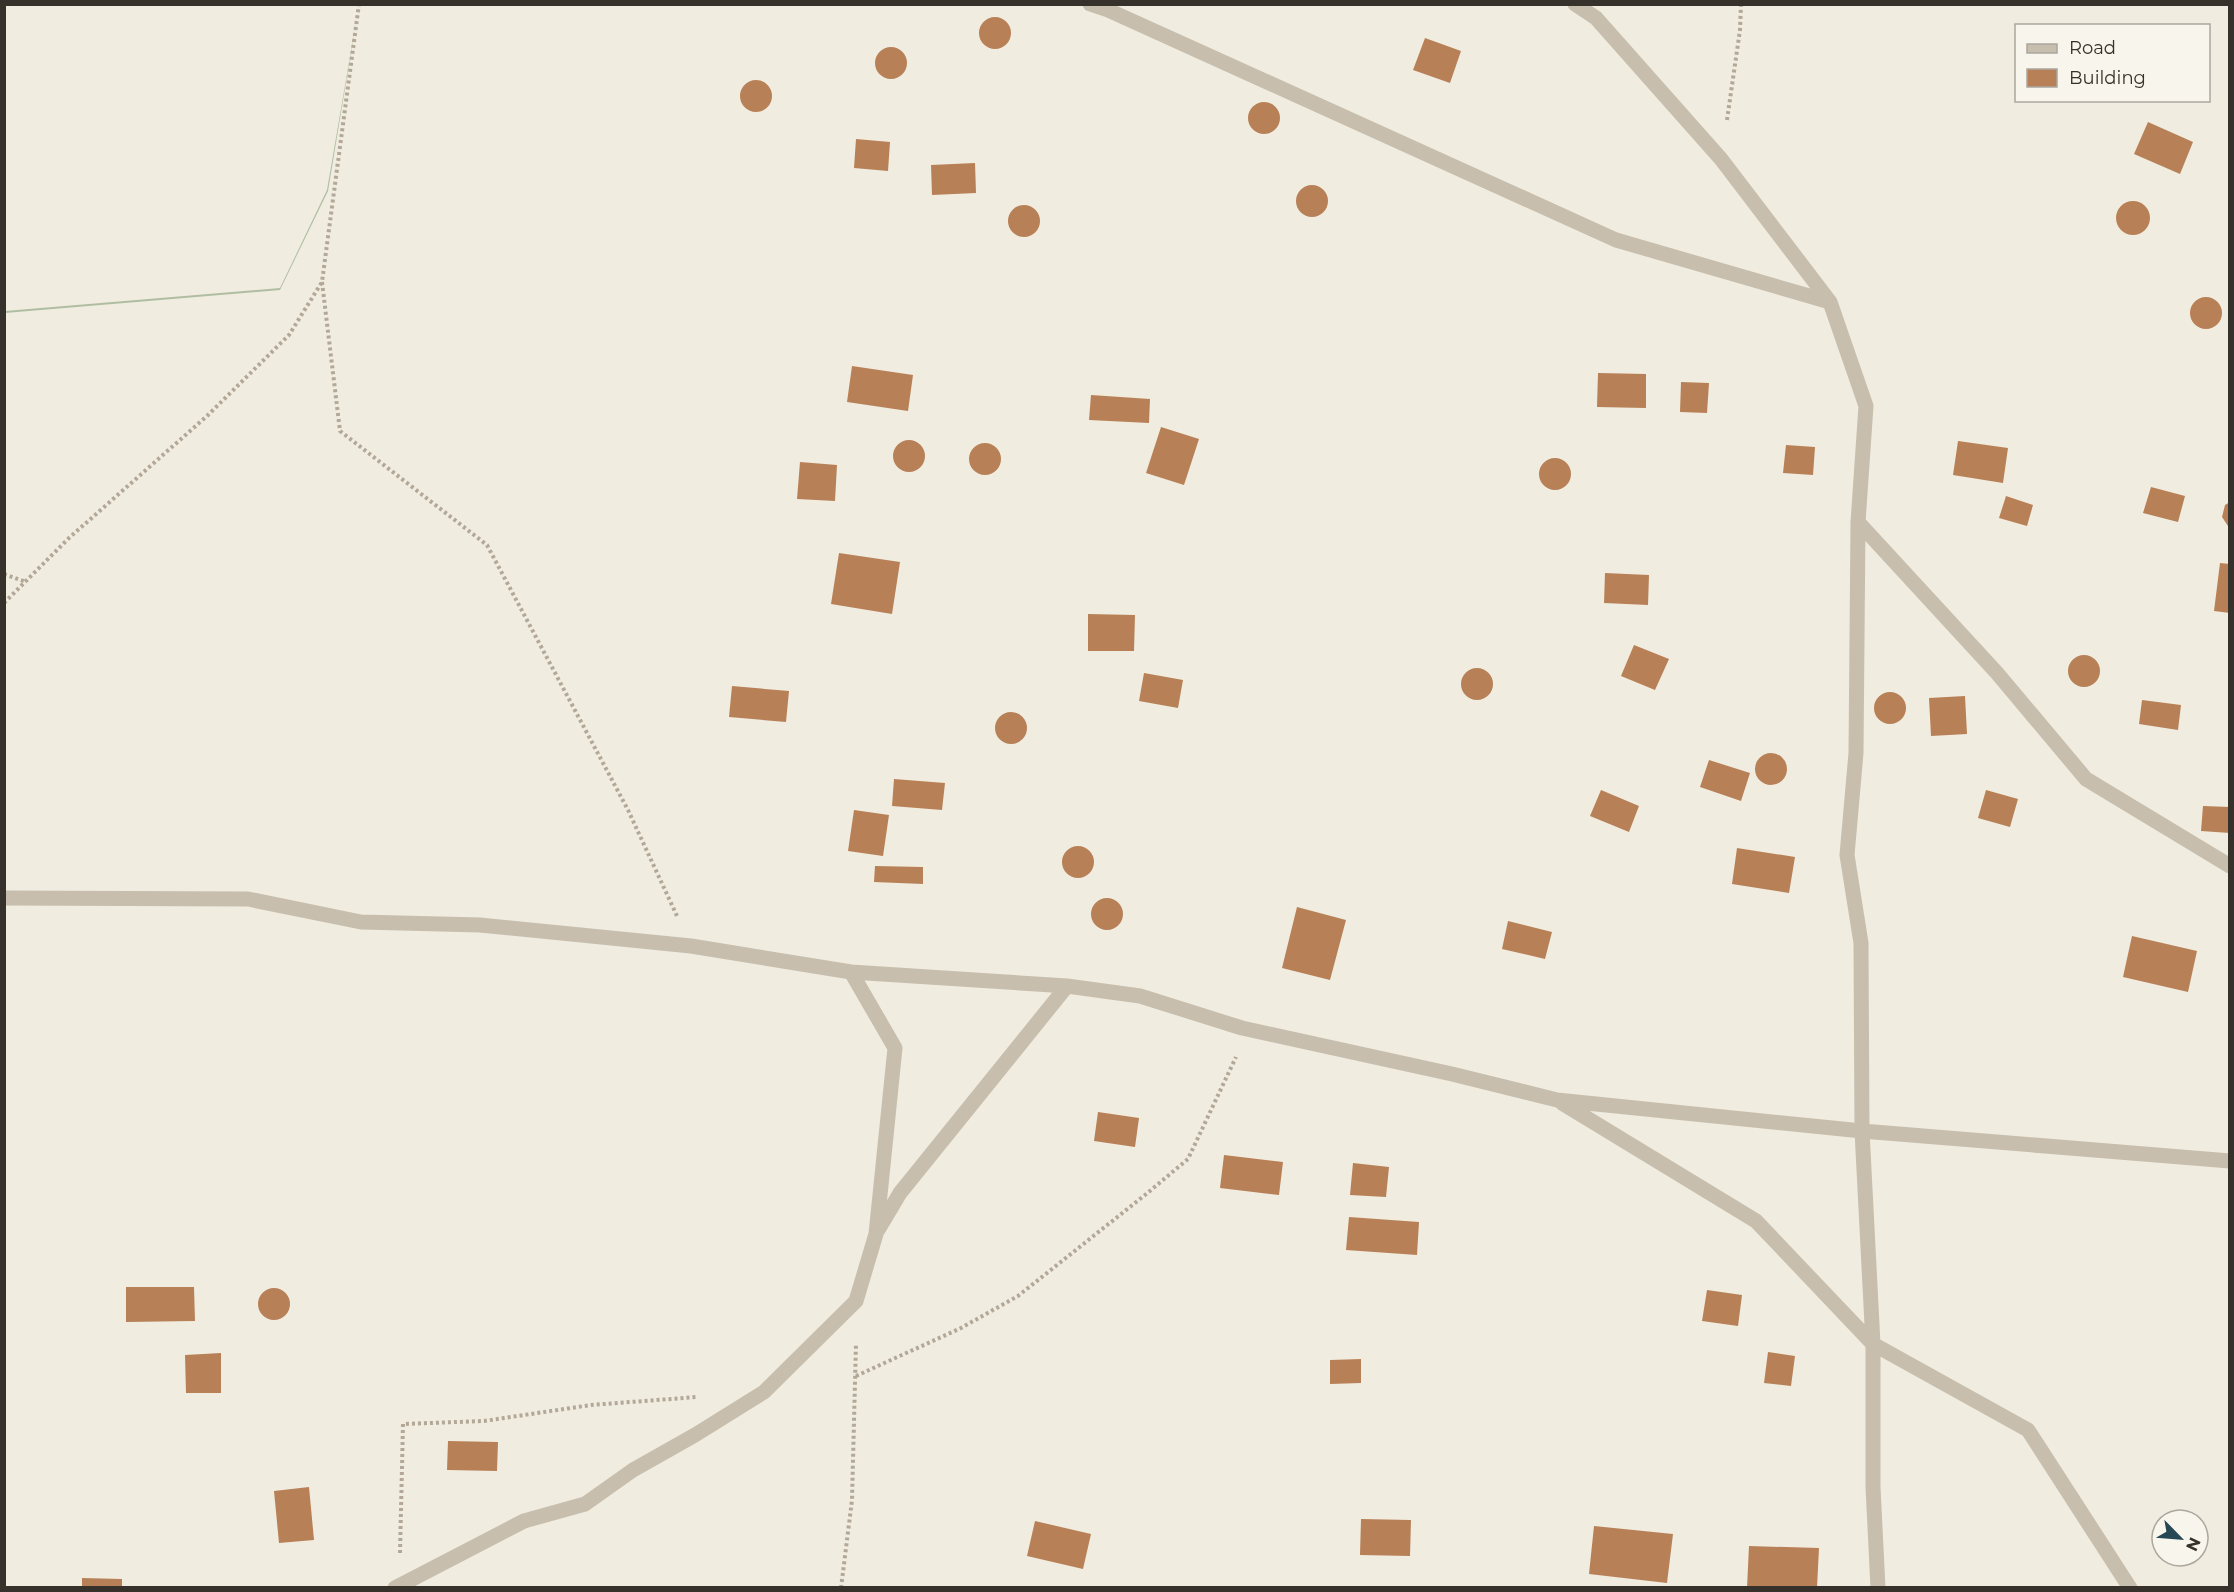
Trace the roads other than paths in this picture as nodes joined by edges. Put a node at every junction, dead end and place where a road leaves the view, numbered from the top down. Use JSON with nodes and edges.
{"nodes":[{"id":1,"x":1090,"y":4,"type":"edge"},
{"id":2,"x":1575,"y":4,"type":"edge"},
{"id":3,"x":1830,"y":302,"type":"junction"},
{"id":4,"x":1858,"y":522,"type":"junction"},
{"id":5,"x":2229,"y":866,"type":"edge"},
{"id":6,"x":4,"y":898,"type":"edge"},
{"id":7,"x":851,"y":972,"type":"junction"},
{"id":8,"x":1067,"y":986,"type":"junction"},
{"id":9,"x":1557,"y":1100,"type":"junction"},
{"id":10,"x":1862,"y":1131,"type":"junction"},
{"id":11,"x":2229,"y":1161,"type":"edge"},
{"id":12,"x":876,"y":1234,"type":"junction"},
{"id":13,"x":1873,"y":1344,"type":"junction"},
{"id":14,"x":397,"y":1587,"type":"edge"},
{"id":15,"x":1878,"y":1587,"type":"edge"},
{"id":16,"x":2130,"y":1587,"type":"edge"}],
"edges":[{"from":1,"to":3,"type":"street"},
{"from":2,"to":3,"type":"street"},
{"from":3,"to":4,"type":"street"},
{"from":4,"to":5,"type":"street"},
{"from":4,"to":10,"type":"street"},
{"from":6,"to":7,"type":"street"},
{"from":7,"to":8,"type":"street"},
{"from":7,"to":12,"type":"street"},
{"from":8,"to":9,"type":"street"},
{"from":8,"to":12,"type":"street"},
{"from":9,"to":10,"type":"street"},
{"from":9,"to":13,"type":"street"},
{"from":10,"to":11,"type":"street"},
{"from":10,"to":13,"type":"street"},
{"from":12,"to":14,"type":"street"},
{"from":13,"to":15,"type":"street"},
{"from":13,"to":16,"type":"street"}]}
